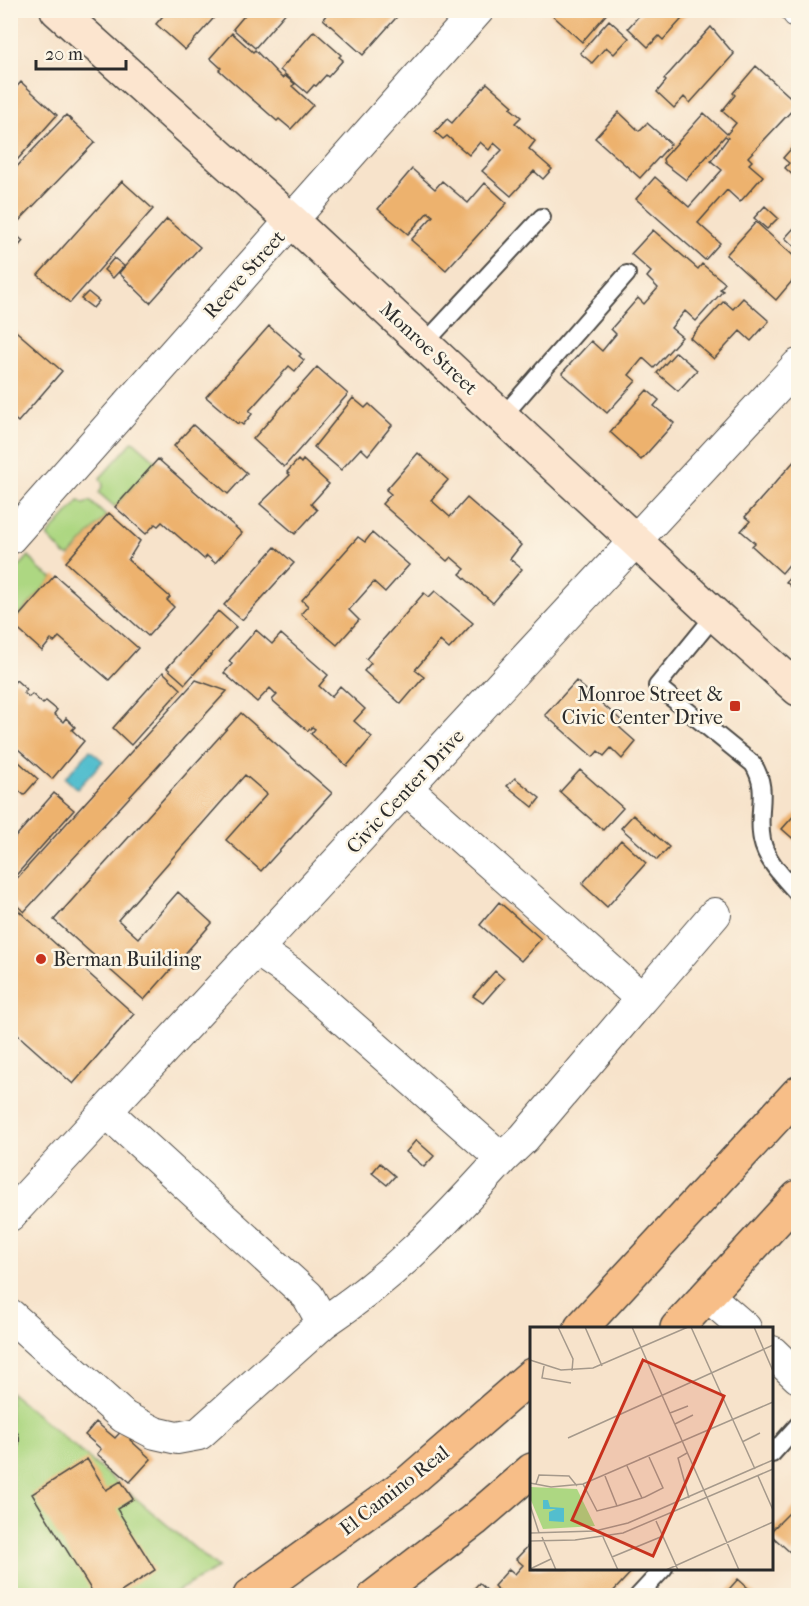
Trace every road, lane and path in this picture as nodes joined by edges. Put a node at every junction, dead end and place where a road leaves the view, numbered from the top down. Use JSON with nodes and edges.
{"nodes":[{"id":1,"x":57,"y":10,"type":"edge"},
{"id":2,"x":478,"y":10,"type":"edge"},
{"id":3,"x":542,"y":217,"type":"dead end"},
{"id":4,"x":292,"y":221,"type":"junction"},
{"id":5,"x":627,"y":274,"type":"dead end"},
{"id":6,"x":424,"y":344,"type":"junction"},
{"id":7,"x":798,"y":365,"type":"edge"},
{"id":8,"x":502,"y":417,"type":"junction"},
{"id":9,"x":10,"y":538,"type":"edge"},
{"id":10,"x":636,"y":542,"type":"junction"},
{"id":11,"x":715,"y":615,"type":"junction"},
{"id":12,"x":798,"y":689,"type":"edge"},
{"id":13,"x":407,"y":789,"type":"junction"},
{"id":14,"x":798,"y":894,"type":"edge"},
{"id":15,"x":715,"y":914,"type":"dead end"},
{"id":16,"x":257,"y":950,"type":"junction"},
{"id":17,"x":642,"y":999,"type":"junction"},
{"id":18,"x":798,"y":1093,"type":"edge"},
{"id":19,"x":107,"y":1112,"type":"junction"},
{"id":20,"x":502,"y":1159,"type":"junction"},
{"id":21,"x":798,"y":1197,"type":"edge"},
{"id":22,"x":10,"y":1215,"type":"edge"},
{"id":23,"x":708,"y":1296,"type":"junction"},
{"id":24,"x":10,"y":1315,"type":"edge"},
{"id":25,"x":323,"y":1323,"type":"junction"},
{"id":26,"x":583,"y":1327,"type":"edge"},
{"id":27,"x":679,"y":1327,"type":"edge"},
{"id":28,"x":743,"y":1327,"type":"edge"},
{"id":29,"x":773,"y":1354,"type":"edge"},
{"id":30,"x":530,"y":1376,"type":"edge"},
{"id":31,"x":798,"y":1377,"type":"edge"},
{"id":32,"x":798,"y":1425,"type":"edge"},
{"id":33,"x":10,"y":1438,"type":"edge"},
{"id":34,"x":10,"y":1443,"type":"edge"},
{"id":35,"x":773,"y":1452,"type":"edge"},
{"id":36,"x":530,"y":1471,"type":"edge"},
{"id":37,"x":663,"y":1570,"type":"edge"},
{"id":38,"x":250,"y":1596,"type":"edge"},
{"id":39,"x":375,"y":1596,"type":"edge"},
{"id":40,"x":638,"y":1596,"type":"edge"}],
"edges":[{"from":1,"to":4,"type":"main road","name":"Monroe Street"},
{"from":2,"to":4,"type":"street","name":"Reeve Street"},
{"from":3,"to":6,"type":"lane"},
{"from":4,"to":6,"type":"main road","name":"Monroe Street"},
{"from":4,"to":9,"type":"street","name":"Reeve Street"},
{"from":5,"to":8,"type":"lane"},
{"from":6,"to":8,"type":"main road","name":"Monroe Street"},
{"from":7,"to":10,"type":"street","name":"Civic Center Drive"},
{"from":8,"to":10,"type":"main road","name":"Monroe Street"},
{"from":10,"to":11,"type":"main road","name":"Monroe Street"},
{"from":10,"to":13,"type":"street","name":"Civic Center Drive"},
{"from":11,"to":12,"type":"main road","name":"Monroe Street"},
{"from":11,"to":14,"type":"lane"},
{"from":13,"to":16,"type":"street","name":"Civic Center Drive"},
{"from":13,"to":17,"type":"street"},
{"from":15,"to":17,"type":"street"},
{"from":16,"to":19,"type":"street","name":"Civic Center Drive"},
{"from":16,"to":20,"type":"street"},
{"from":17,"to":20,"type":"street"},
{"from":18,"to":26,"type":"main road"},
{"from":19,"to":22,"type":"street","name":"Civic Center Drive"},
{"from":19,"to":25,"type":"street"},
{"from":20,"to":25,"type":"street"},
{"from":21,"to":23,"type":"main road"},
{"from":23,"to":27,"type":"main road"},
{"from":23,"to":28,"type":"street"},
{"from":24,"to":25,"type":"street"},
{"from":29,"to":31,"type":"street"},
{"from":30,"to":38,"type":"main road","name":"El Camino Real"},
{"from":32,"to":35,"type":"lane"},
{"from":33,"to":34,"type":"lane"},
{"from":36,"to":39,"type":"main road"},
{"from":37,"to":40,"type":"lane"}]}
